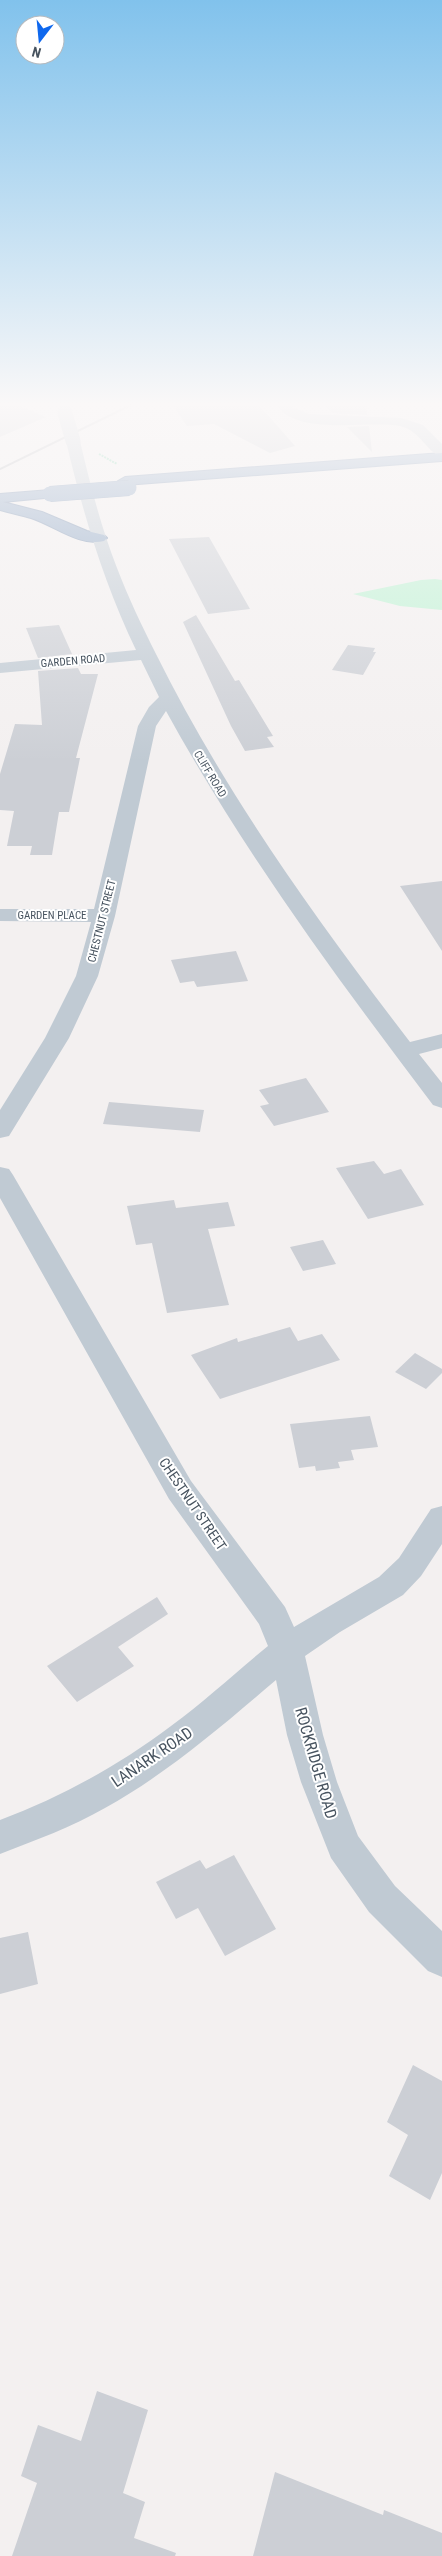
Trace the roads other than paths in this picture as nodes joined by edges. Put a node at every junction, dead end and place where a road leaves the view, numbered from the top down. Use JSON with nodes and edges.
{"nodes":[{"id":1,"x":56,"y":523,"type":"edge"},
{"id":2,"x":95,"y":523,"type":"edge"},
{"id":3,"x":99,"y":538,"type":"junction"},
{"id":4,"x":147,"y":654,"type":"junction"},
{"id":5,"x":0,"y":668,"type":"edge"},
{"id":6,"x":168,"y":699,"type":"junction"},
{"id":7,"x":0,"y":915,"type":"edge"},
{"id":8,"x":104,"y":916,"type":"junction"},
{"id":9,"x":442,"y":1041,"type":"edge"},
{"id":10,"x":404,"y":1050,"type":"junction"},
{"id":11,"x":442,"y":1100,"type":"edge"},
{"id":12,"x":0,"y":1130,"type":"edge"},
{"id":13,"x":0,"y":1175,"type":"edge"},
{"id":14,"x":442,"y":1518,"type":"edge"},
{"id":15,"x":287,"y":1650,"type":"junction"},
{"id":16,"x":0,"y":1837,"type":"edge"},
{"id":17,"x":442,"y":1958,"type":"edge"}],
"edges":[{"from":1,"to":3,"type":"highway"},
{"from":2,"to":3,"type":"street","name":"CLIFF ROAD","bridge":true},
{"from":3,"to":4,"type":"street","name":"CLIFF ROAD"},
{"from":4,"to":5,"type":"street","name":"GARDEN ROAD"},
{"from":4,"to":6,"type":"street","name":"CLIFF ROAD"},
{"from":6,"to":8,"type":"street","name":"CHESTNUT STREET"},
{"from":6,"to":10,"type":"street","name":"CLIFF ROAD"},
{"from":7,"to":8,"type":"street","name":"GARDEN PLACE"},
{"from":8,"to":12,"type":"street","name":"CHESTNUT STREET"},
{"from":9,"to":10,"type":"street"},
{"from":10,"to":11,"type":"street","name":"CLIFF ROAD"},
{"from":13,"to":15,"type":"street","name":"CHESTNUT STREET"},
{"from":14,"to":15,"type":"street"},
{"from":15,"to":16,"type":"street","name":"LANARK ROAD"},
{"from":15,"to":17,"type":"street","name":"ROCKRIDGE ROAD"}]}
